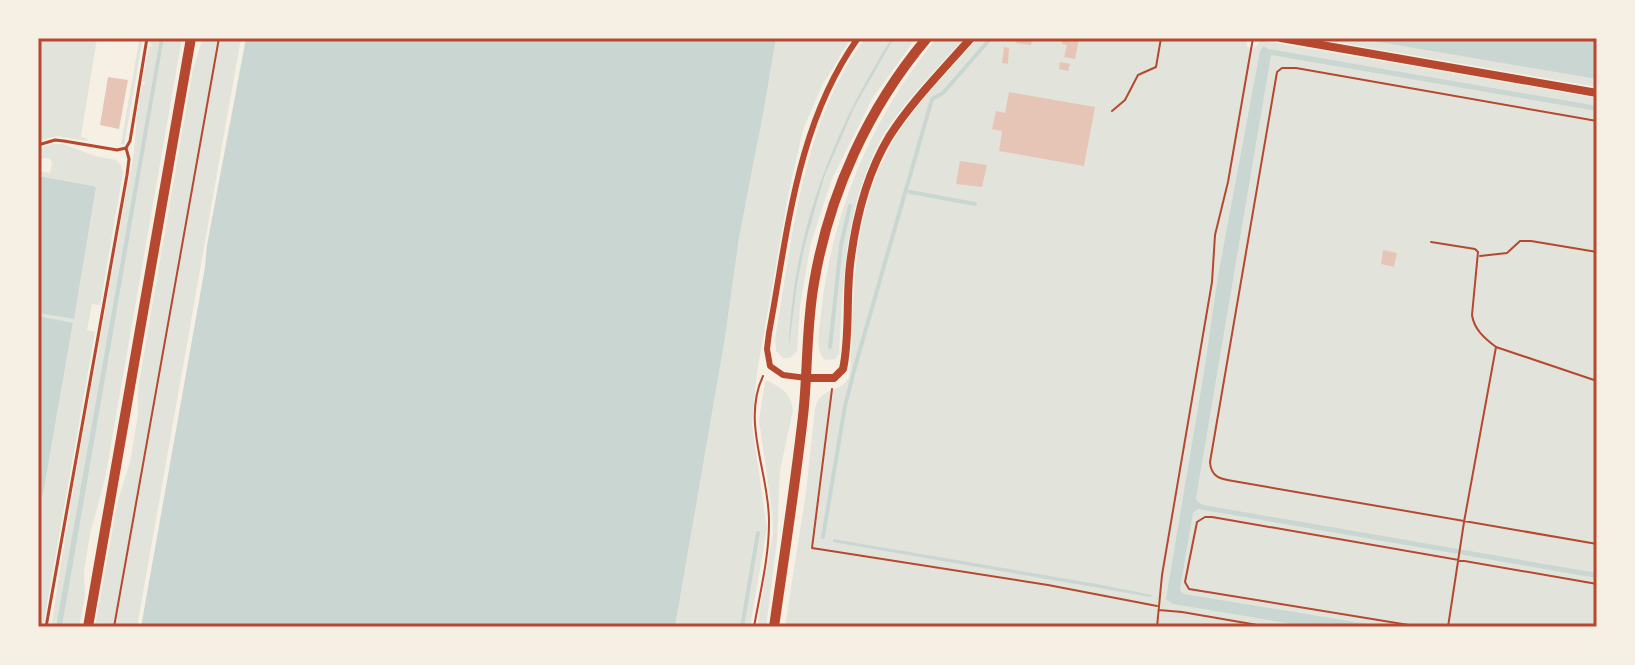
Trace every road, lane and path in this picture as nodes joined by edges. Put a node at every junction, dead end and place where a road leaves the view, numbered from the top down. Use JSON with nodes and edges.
{"nodes":[{"id":1,"x":147,"y":38,"type":"edge"},
{"id":2,"x":191,"y":38,"type":"edge"},
{"id":3,"x":219,"y":38,"type":"edge"},
{"id":4,"x":858,"y":38,"type":"edge"},
{"id":5,"x":927,"y":38,"type":"edge"},
{"id":6,"x":971,"y":38,"type":"edge"},
{"id":7,"x":1161,"y":38,"type":"edge"},
{"id":8,"x":1253,"y":38,"type":"edge"},
{"id":9,"x":1281,"y":38,"type":"edge"},
{"id":10,"x":1597,"y":93,"type":"edge"},
{"id":11,"x":1112,"y":111,"type":"dead end"},
{"id":12,"x":1597,"y":121,"type":"edge"},
{"id":13,"x":38,"y":145,"type":"edge"},
{"id":14,"x":126,"y":148,"type":"junction"},
{"id":15,"x":1431,"y":242,"type":"dead end"},
{"id":16,"x":1597,"y":252,"type":"edge"},
{"id":17,"x":1478,"y":257,"type":"junction"},
{"id":18,"x":1496,"y":347,"type":"junction"},
{"id":19,"x":770,"y":366,"type":"junction"},
{"id":20,"x":806,"y":378,"type":"junction"},
{"id":21,"x":834,"y":378,"type":"junction"},
{"id":22,"x":1597,"y":381,"type":"edge"},
{"id":23,"x":1464,"y":522,"type":"junction"},
{"id":24,"x":1597,"y":544,"type":"edge"},
{"id":25,"x":1458,"y":560,"type":"junction"},
{"id":26,"x":1597,"y":584,"type":"edge"},
{"id":27,"x":1158,"y":608,"type":"junction"},
{"id":28,"x":46,"y":627,"type":"edge"},
{"id":29,"x":88,"y":627,"type":"edge"},
{"id":30,"x":114,"y":627,"type":"edge"},
{"id":31,"x":754,"y":627,"type":"edge"},
{"id":32,"x":774,"y":627,"type":"edge"},
{"id":33,"x":1157,"y":627,"type":"edge"},
{"id":34,"x":1269,"y":627,"type":"edge"},
{"id":35,"x":1421,"y":627,"type":"edge"},
{"id":36,"x":1448,"y":627,"type":"edge"}],
"edges":[{"from":1,"to":14,"type":"lane"},
{"from":2,"to":29,"type":"main road"},
{"from":3,"to":30,"type":"path"},
{"from":4,"to":19,"type":"street"},
{"from":5,"to":20,"type":"main road"},
{"from":6,"to":21,"type":"street"},
{"from":7,"to":11,"type":"path"},
{"from":8,"to":27,"type":"path"},
{"from":9,"to":10,"type":"street"},
{"from":12,"to":23,"type":"path"},
{"from":13,"to":14,"type":"lane"},
{"from":14,"to":28,"type":"lane"},
{"from":15,"to":17,"type":"path"},
{"from":16,"to":17,"type":"path"},
{"from":17,"to":18,"type":"path"},
{"from":18,"to":22,"type":"path"},
{"from":18,"to":23,"type":"path"},
{"from":19,"to":20,"type":"street"},
{"from":19,"to":31,"type":"path"},
{"from":20,"to":21,"type":"street"},
{"from":20,"to":32,"type":"main road"},
{"from":21,"to":27,"type":"path"},
{"from":23,"to":24,"type":"path"},
{"from":23,"to":25,"type":"path"},
{"from":25,"to":26,"type":"path"},
{"from":25,"to":35,"type":"path"},
{"from":25,"to":36,"type":"path"},
{"from":27,"to":33,"type":"path"},
{"from":27,"to":34,"type":"path"}]}
